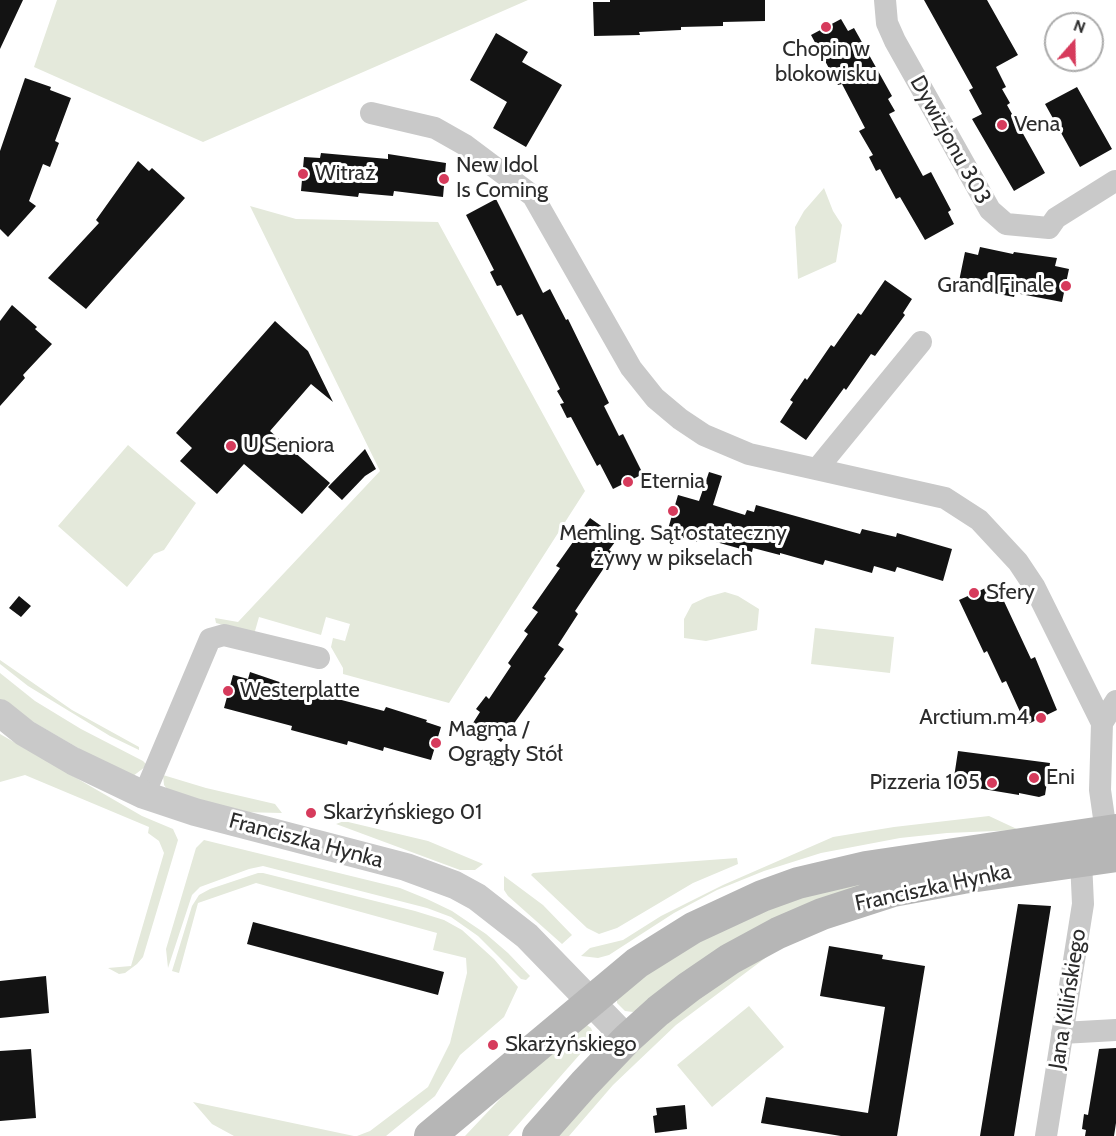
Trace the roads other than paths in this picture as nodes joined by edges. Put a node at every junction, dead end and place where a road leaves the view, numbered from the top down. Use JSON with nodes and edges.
{"nodes":[{"id":1,"x":885,"y":0,"type":"edge"},
{"id":2,"x":370,"y":113,"type":"dead end"},
{"id":3,"x":1115,"y":181,"type":"edge"},
{"id":4,"x":921,"y":342,"type":"dead end"},
{"id":5,"x":818,"y":469,"type":"junction"},
{"id":6,"x":320,"y":658,"type":"dead end"},
{"id":7,"x":1116,"y":701,"type":"edge"},
{"id":8,"x":0,"y":713,"type":"edge"},
{"id":9,"x":1102,"y":723,"type":"junction"},
{"id":10,"x":144,"y":795,"type":"junction"},
{"id":11,"x":1113,"y":839,"type":"edge"},
{"id":12,"x":1080,"y":861,"type":"junction"},
{"id":13,"x":590,"y":1001,"type":"junction"},
{"id":14,"x":1116,"y":1030,"type":"edge"},
{"id":15,"x":1062,"y":1033,"type":"junction"},
{"id":16,"x":627,"y":1039,"type":"junction"},
{"id":17,"x":430,"y":1136,"type":"edge"},
{"id":18,"x":538,"y":1136,"type":"edge"},
{"id":19,"x":1046,"y":1136,"type":"edge"}],
"edges":[{"from":1,"to":3,"type":"street","name":"Dywizjonu 303"},
{"from":2,"to":5,"type":"street"},
{"from":4,"to":5,"type":"street"},
{"from":5,"to":9,"type":"street"},
{"from":6,"to":10,"type":"street"},
{"from":7,"to":9,"type":"street"},
{"from":8,"to":10,"type":"street","name":"Franciszka Hynka"},
{"from":9,"to":11,"type":"street"},
{"from":10,"to":13,"type":"street","name":"Franciszka Hynka"},
{"from":11,"to":12,"type":"main road","name":"Franciszka Hynka"},
{"from":11,"to":13,"type":"main road","name":"Franciszka Hynka"},
{"from":12,"to":15,"type":"street","name":"Jana Kilińskiego"},
{"from":12,"to":16,"type":"main road","name":"Franciszka Hynka"},
{"from":13,"to":16,"type":"street","name":"Franciszka Hynka"},
{"from":13,"to":17,"type":"main road"},
{"from":14,"to":15,"type":"street"},
{"from":15,"to":19,"type":"street","name":"Jana Kilińskiego"},
{"from":16,"to":18,"type":"main road"}]}
